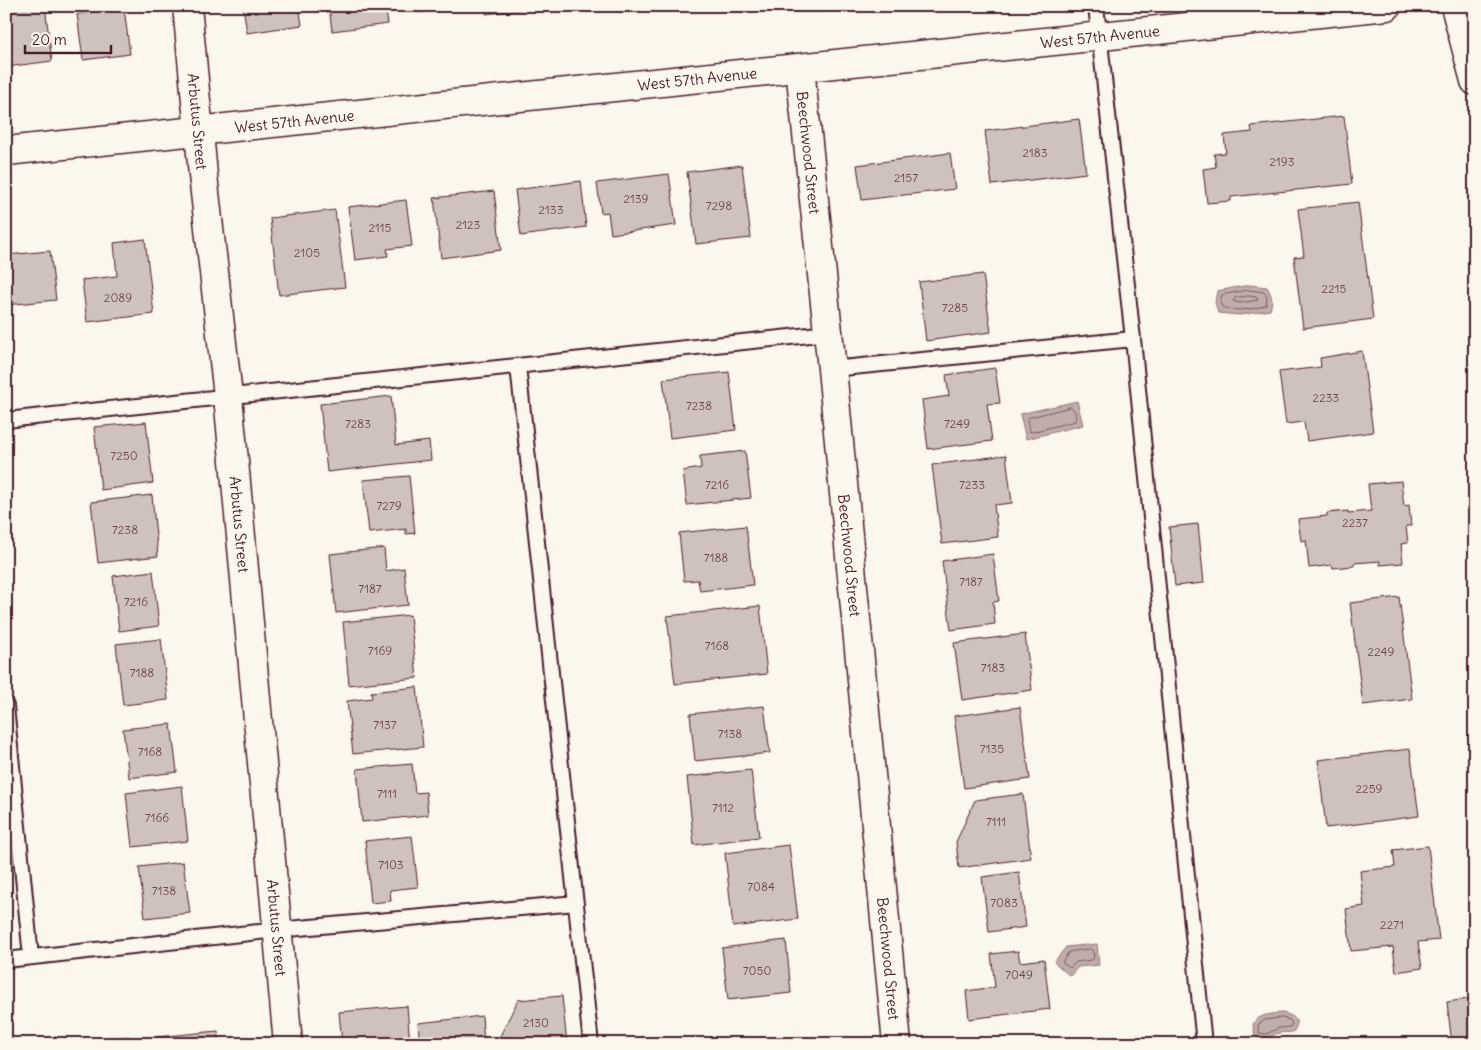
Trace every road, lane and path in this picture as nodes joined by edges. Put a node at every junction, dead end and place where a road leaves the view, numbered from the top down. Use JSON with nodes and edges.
{"nodes":[{"id":1,"x":187,"y":6,"type":"edge"},
{"id":2,"x":1096,"y":6,"type":"edge"},
{"id":3,"x":1387,"y":6,"type":"edge"},
{"id":4,"x":1455,"y":6,"type":"edge"},
{"id":5,"x":1100,"y":37,"type":"junction"},
{"id":6,"x":1470,"y":46,"type":"edge"},
{"id":7,"x":800,"y":68,"type":"junction"},
{"id":8,"x":1475,"y":82,"type":"edge"},
{"id":9,"x":199,"y":130,"type":"junction"},
{"id":10,"x":6,"y":151,"type":"edge"},
{"id":11,"x":828,"y":333,"type":"junction"},
{"id":12,"x":1133,"y":339,"type":"junction"},
{"id":13,"x":518,"y":366,"type":"junction"},
{"id":14,"x":832,"y":369,"type":"junction"},
{"id":15,"x":228,"y":396,"type":"junction"},
{"id":16,"x":6,"y":420,"type":"edge"},
{"id":17,"x":6,"y":706,"type":"edge"},
{"id":18,"x":576,"y":903,"type":"junction"},
{"id":19,"x":277,"y":930,"type":"junction"},
{"id":20,"x":30,"y":957,"type":"junction"},
{"id":21,"x":6,"y":960,"type":"edge"},
{"id":22,"x":288,"y":1044,"type":"edge"},
{"id":23,"x":591,"y":1044,"type":"edge"},
{"id":24,"x":897,"y":1044,"type":"edge"},
{"id":25,"x":1204,"y":1044,"type":"edge"}],
"edges":[{"from":1,"to":9,"type":"street","name":"Arbutus Street"},
{"from":2,"to":5,"type":"lane"},
{"from":3,"to":5,"type":"street","name":"West 57th Avenue"},
{"from":4,"to":6,"type":"street"},
{"from":5,"to":7,"type":"street","name":"West 57th Avenue"},
{"from":5,"to":12,"type":"lane"},
{"from":6,"to":8,"type":"street"},
{"from":7,"to":9,"type":"street","name":"West 57th Avenue"},
{"from":7,"to":11,"type":"street","name":"Beechwood Street"},
{"from":9,"to":10,"type":"street","name":"West 57th Avenue"},
{"from":9,"to":15,"type":"street","name":"Arbutus Street"},
{"from":11,"to":13,"type":"lane"},
{"from":11,"to":14,"type":"street","name":"Beechwood Street"},
{"from":12,"to":14,"type":"lane"},
{"from":12,"to":25,"type":"lane"},
{"from":13,"to":15,"type":"lane"},
{"from":13,"to":18,"type":"lane"},
{"from":14,"to":24,"type":"street","name":"Beechwood Street"},
{"from":15,"to":16,"type":"lane"},
{"from":15,"to":19,"type":"street","name":"Arbutus Street"},
{"from":17,"to":20,"type":"lane"},
{"from":18,"to":19,"type":"lane"},
{"from":18,"to":23,"type":"lane"},
{"from":19,"to":20,"type":"lane"},
{"from":19,"to":22,"type":"street","name":"Arbutus Street"},
{"from":20,"to":21,"type":"lane"}]}
